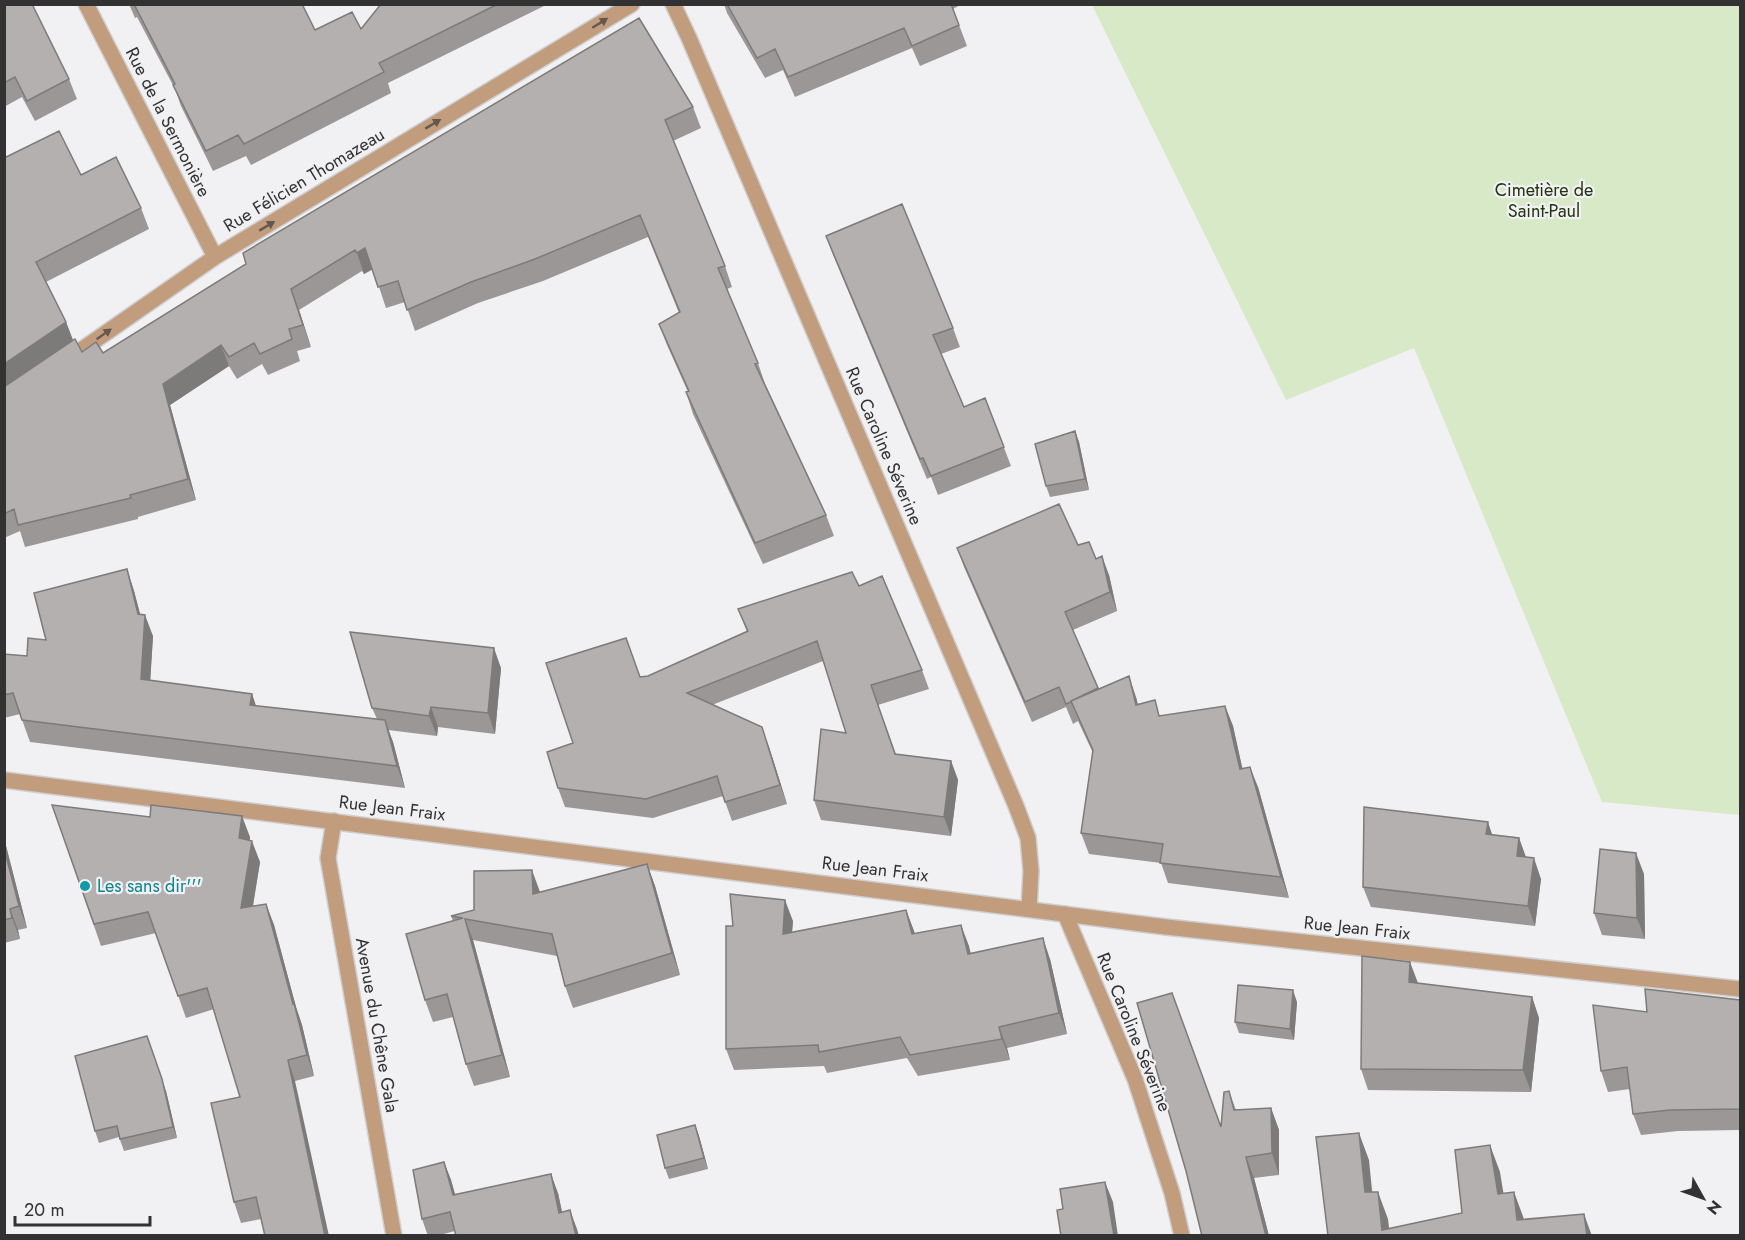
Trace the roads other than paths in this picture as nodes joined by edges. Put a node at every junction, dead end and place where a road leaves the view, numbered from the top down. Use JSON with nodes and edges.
{"nodes":[{"id":1,"x":86,"y":4,"type":"edge"},
{"id":2,"x":673,"y":4,"type":"edge"},
{"id":3,"x":623,"y":7,"type":"edge"},
{"id":4,"x":214,"y":257,"type":"junction"},
{"id":5,"x":52,"y":369,"type":"edge"},
{"id":6,"x":4,"y":780,"type":"edge"},
{"id":7,"x":334,"y":820,"type":"junction"},
{"id":8,"x":1029,"y":909,"type":"junction"},
{"id":9,"x":1065,"y":914,"type":"junction"},
{"id":10,"x":1740,"y":989,"type":"edge"},
{"id":11,"x":394,"y":1236,"type":"edge"},
{"id":12,"x":1182,"y":1236,"type":"edge"}],
"edges":[{"from":1,"to":4,"type":"street","name":"Rue de la Sermonière"},
{"from":2,"to":8,"type":"street","name":"Rue Caroline Séverine"},
{"from":4,"to":3,"type":"street","name":"Rue Félicien Thomazeau","one_way":true},
{"from":5,"to":4,"type":"street","name":"Rue Félicien Thomazeau","one_way":true},
{"from":6,"to":7,"type":"street","name":"Rue Jean Fraix"},
{"from":7,"to":8,"type":"street","name":"Rue Jean Fraix"},
{"from":7,"to":11,"type":"street","name":"Avenue du Chêne Gala"},
{"from":8,"to":9,"type":"street","name":"Rue Jean Fraix"},
{"from":9,"to":10,"type":"street","name":"Rue Jean Fraix"},
{"from":9,"to":12,"type":"street","name":"Rue Caroline Séverine"}]}
